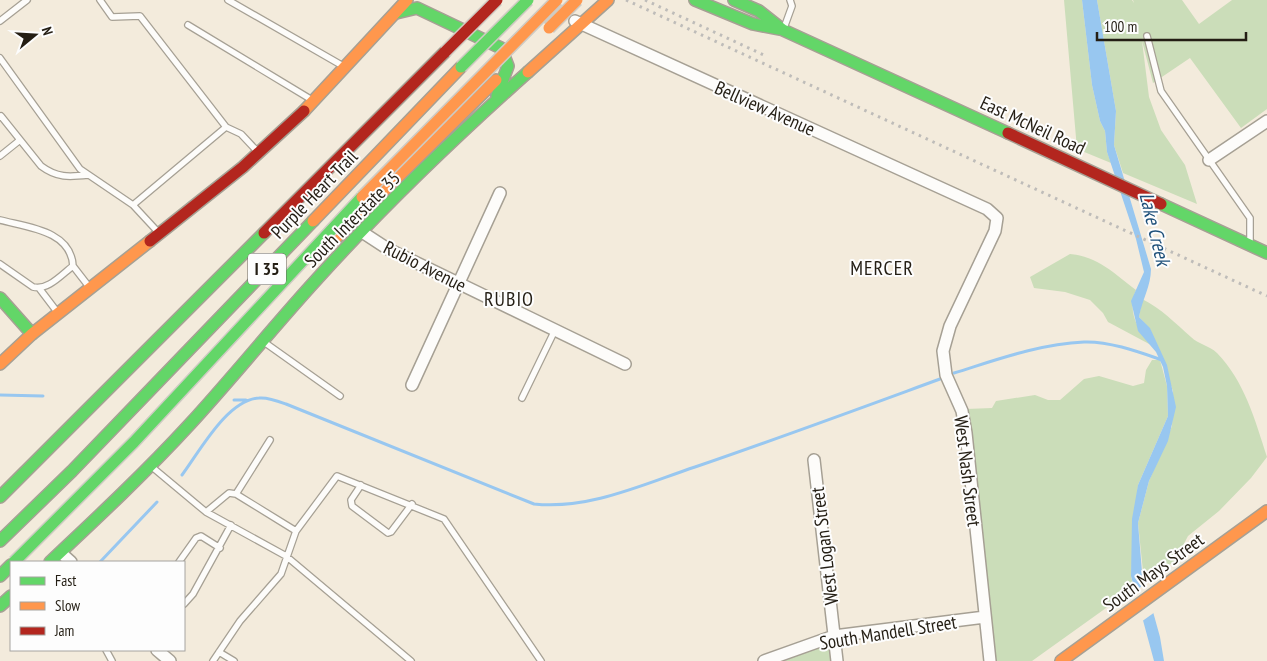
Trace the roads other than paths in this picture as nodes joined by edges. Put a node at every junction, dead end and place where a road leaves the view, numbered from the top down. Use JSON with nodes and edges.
{"nodes":[{"id":1,"x":27,"y":0,"type":"edge"},
{"id":2,"x":100,"y":0,"type":"edge"},
{"id":3,"x":228,"y":0,"type":"edge"},
{"id":4,"x":407,"y":0,"type":"edge"},
{"id":5,"x":497,"y":0,"type":"edge"},
{"id":6,"x":530,"y":0,"type":"edge"},
{"id":7,"x":557,"y":0,"type":"edge"},
{"id":8,"x":577,"y":0,"type":"edge"},
{"id":9,"x":608,"y":0,"type":"edge"},
{"id":10,"x":695,"y":0,"type":"edge"},
{"id":11,"x":734,"y":0,"type":"edge"},
{"id":12,"x":790,"y":0,"type":"edge"},
{"id":13,"x":396,"y":12,"type":"junction"},
{"id":14,"x":0,"y":21,"type":"edge"},
{"id":15,"x":188,"y":25,"type":"dead end"},
{"id":16,"x":582,"y":25,"type":"junction"},
{"id":17,"x":783,"y":30,"type":"junction"},
{"id":18,"x":1147,"y":36,"type":"dead end"},
{"id":19,"x":537,"y":39,"type":"dead end"},
{"id":20,"x":0,"y":58,"type":"edge"},
{"id":21,"x":517,"y":60,"type":"dead end"},
{"id":22,"x":345,"y":68,"type":"junction"},
{"id":23,"x":314,"y":101,"type":"junction"},
{"id":24,"x":492,"y":104,"type":"junction"},
{"id":25,"x":0,"y":116,"type":"edge"},
{"id":26,"x":1267,"y":122,"type":"edge"},
{"id":27,"x":226,"y":128,"type":"junction"},
{"id":28,"x":20,"y":140,"type":"junction"},
{"id":29,"x":259,"y":153,"type":"junction"},
{"id":30,"x":0,"y":156,"type":"edge"},
{"id":31,"x":1209,"y":160,"type":"junction"},
{"id":32,"x":88,"y":175,"type":"junction"},
{"id":33,"x":500,"y":194,"type":"dead end"},
{"id":34,"x":133,"y":205,"type":"junction"},
{"id":35,"x":997,"y":218,"type":"joint"},
{"id":36,"x":0,"y":220,"type":"edge"},
{"id":37,"x":362,"y":232,"type":"junction"},
{"id":38,"x":160,"y":233,"type":"junction"},
{"id":39,"x":1250,"y":245,"type":"junction"},
{"id":40,"x":1267,"y":253,"type":"edge"},
{"id":41,"x":0,"y":264,"type":"edge"},
{"id":42,"x":73,"y":266,"type":"junction"},
{"id":43,"x":459,"y":283,"type":"junction"},
{"id":44,"x":39,"y":288,"type":"junction"},
{"id":45,"x":90,"y":288,"type":"junction"},
{"id":46,"x":0,"y":298,"type":"edge"},
{"id":47,"x":59,"y":313,"type":"junction"},
{"id":48,"x":555,"y":330,"type":"junction"},
{"id":49,"x":32,"y":334,"type":"junction"},
{"id":50,"x":262,"y":341,"type":"junction"},
{"id":51,"x":2,"y":356,"type":"edge"},
{"id":52,"x":625,"y":364,"type":"dead end"},
{"id":53,"x":412,"y":385,"type":"dead end"},
{"id":54,"x":340,"y":396,"type":"dead end"},
{"id":55,"x":522,"y":398,"type":"dead end"},
{"id":56,"x":270,"y":440,"type":"dead end"},
{"id":57,"x":52,"y":442,"type":"junction"},
{"id":58,"x":814,"y":460,"type":"dead end"},
{"id":59,"x":150,"y":465,"type":"junction"},
{"id":60,"x":72,"y":471,"type":"junction"},
{"id":61,"x":0,"y":480,"type":"edge"},
{"id":62,"x":361,"y":485,"type":"junction"},
{"id":63,"x":236,"y":494,"type":"junction"},
{"id":64,"x":0,"y":497,"type":"edge"},
{"id":65,"x":412,"y":504,"type":"junction"},
{"id":66,"x":1267,"y":511,"type":"edge"},
{"id":67,"x":206,"y":512,"type":"junction"},
{"id":68,"x":231,"y":526,"type":"junction"},
{"id":69,"x":296,"y":531,"type":"junction"},
{"id":70,"x":0,"y":541,"type":"edge"},
{"id":71,"x":220,"y":548,"type":"junction"},
{"id":72,"x":61,"y":552,"type":"junction"},
{"id":73,"x":286,"y":556,"type":"junction"},
{"id":74,"x":15,"y":561,"type":"edge"},
{"id":75,"x":51,"y":561,"type":"edge"},
{"id":76,"x":70,"y":561,"type":"edge"},
{"id":77,"x":180,"y":561,"type":"edge"},
{"id":78,"x":10,"y":566,"type":"edge"},
{"id":79,"x":0,"y":576,"type":"edge"},
{"id":80,"x":10,"y":597,"type":"edge"},
{"id":81,"x":185,"y":603,"type":"edge"},
{"id":82,"x":0,"y":606,"type":"edge"},
{"id":83,"x":985,"y":617,"type":"junction"},
{"id":84,"x":834,"y":636,"type":"junction"},
{"id":85,"x":157,"y":651,"type":"edge"},
{"id":86,"x":219,"y":652,"type":"junction"},
{"id":87,"x":167,"y":660,"type":"edge"},
{"id":88,"x":213,"y":661,"type":"edge"},
{"id":89,"x":234,"y":661,"type":"edge"},
{"id":90,"x":411,"y":661,"type":"edge"},
{"id":91,"x":541,"y":661,"type":"edge"},
{"id":92,"x":764,"y":661,"type":"edge"},
{"id":93,"x":838,"y":661,"type":"edge"},
{"id":94,"x":990,"y":661,"type":"edge"},
{"id":95,"x":1061,"y":661,"type":"edge"}],
"edges":[{"from":1,"to":14,"type":"lane"},
{"from":2,"to":27,"type":"lane"},
{"from":3,"to":22,"type":"lane"},
{"from":4,"to":13,"type":"main road"},
{"from":5,"to":57,"type":"main road","name":"Purple Heart Trail","number":"I 35","bridge":true},
{"from":6,"to":16,"type":"street","name":"Bellview Avenue"},
{"from":6,"to":60,"type":"main road","name":"Purple Heart Trail","number":"I 35","bridge":true},
{"from":7,"to":74,"type":"main road","bridge":true},
{"from":8,"to":19,"type":"main road","bridge":true},
{"from":9,"to":16,"type":"main road","name":"South Interstate 35"},
{"from":10,"to":17,"type":"main road","name":"East McNeil Road"},
{"from":11,"to":17,"type":"main road","name":"East McNeil Road"},
{"from":12,"to":17,"type":"lane"},
{"from":13,"to":22,"type":"main road"},
{"from":13,"to":24,"type":"main road"},
{"from":15,"to":23,"type":"lane"},
{"from":16,"to":24,"type":"main road","name":"South Interstate 35"},
{"from":16,"to":35,"type":"street","name":"Bellview Avenue"},
{"from":17,"to":39,"type":"main road","name":"East McNeil Road"},
{"from":18,"to":31,"type":"lane"},
{"from":20,"to":32,"type":"lane"},
{"from":21,"to":60,"type":"main road"},
{"from":22,"to":23,"type":"main road"},
{"from":23,"to":29,"type":"main road"},
{"from":24,"to":37,"type":"main road","name":"South Interstate 35"},
{"from":25,"to":28,"type":"lane"},
{"from":26,"to":31,"type":"street"},
{"from":27,"to":29,"type":"lane"},
{"from":27,"to":34,"type":"lane"},
{"from":28,"to":30,"type":"lane"},
{"from":28,"to":32,"type":"lane"},
{"from":29,"to":38,"type":"main road"},
{"from":31,"to":39,"type":"lane"},
{"from":32,"to":34,"type":"lane"},
{"from":33,"to":43,"type":"street"},
{"from":34,"to":38,"type":"lane"},
{"from":35,"to":83,"type":"street","name":"West Nash Street"},
{"from":36,"to":42,"type":"lane"},
{"from":37,"to":43,"type":"street","name":"Rubio Avenue"},
{"from":37,"to":50,"type":"main road","name":"South Interstate 35"},
{"from":38,"to":45,"type":"main road"},
{"from":39,"to":40,"type":"main road","name":"East McNeil Road"},
{"from":41,"to":44,"type":"lane"},
{"from":42,"to":44,"type":"lane"},
{"from":42,"to":45,"type":"lane"},
{"from":43,"to":48,"type":"street","name":"Rubio Avenue"},
{"from":43,"to":53,"type":"street"},
{"from":44,"to":47,"type":"lane"},
{"from":45,"to":47,"type":"main road"},
{"from":46,"to":49,"type":"main road"},
{"from":47,"to":49,"type":"main road"},
{"from":48,"to":52,"type":"street","name":"Rubio Avenue"},
{"from":48,"to":55,"type":"lane"},
{"from":49,"to":51,"type":"main road"},
{"from":50,"to":54,"type":"lane"},
{"from":50,"to":59,"type":"main road","name":"South Interstate 35"},
{"from":56,"to":63,"type":"lane"},
{"from":57,"to":61,"type":"main road"},
{"from":57,"to":64,"type":"main road","name":"Purple Heart Trail","number":"I 35"},
{"from":58,"to":84,"type":"street","name":"West Logan Street"},
{"from":59,"to":67,"type":"lane"},
{"from":59,"to":72,"type":"main road","name":"South Interstate 35"},
{"from":60,"to":70,"type":"main road","name":"Purple Heart Trail","number":"I 35"},
{"from":62,"to":65,"type":"lane"},
{"from":62,"to":65,"type":"lane"},
{"from":62,"to":69,"type":"lane"},
{"from":63,"to":67,"type":"lane"},
{"from":63,"to":69,"type":"lane"},
{"from":65,"to":91,"type":"lane"},
{"from":66,"to":95,"type":"main road","name":"South Mays Street"},
{"from":67,"to":68,"type":"lane"},
{"from":68,"to":71,"type":"lane"},
{"from":68,"to":73,"type":"lane"},
{"from":69,"to":73,"type":"lane"},
{"from":71,"to":77,"type":"lane"},
{"from":71,"to":81,"type":"lane"},
{"from":72,"to":75,"type":"main road","name":"South Interstate 35"},
{"from":72,"to":76,"type":"street"},
{"from":73,"to":86,"type":"lane"},
{"from":73,"to":90,"type":"lane"},
{"from":78,"to":79,"type":"main road"},
{"from":80,"to":82,"type":"main road"},
{"from":83,"to":84,"type":"street","name":"South Mandell Street"},
{"from":83,"to":94,"type":"street","name":"West Nash Street"},
{"from":84,"to":92,"type":"street","name":"South Mandell Street"},
{"from":84,"to":93,"type":"street","name":"West Logan Street"},
{"from":85,"to":87,"type":"street"},
{"from":86,"to":88,"type":"lane"},
{"from":86,"to":89,"type":"lane"}]}
